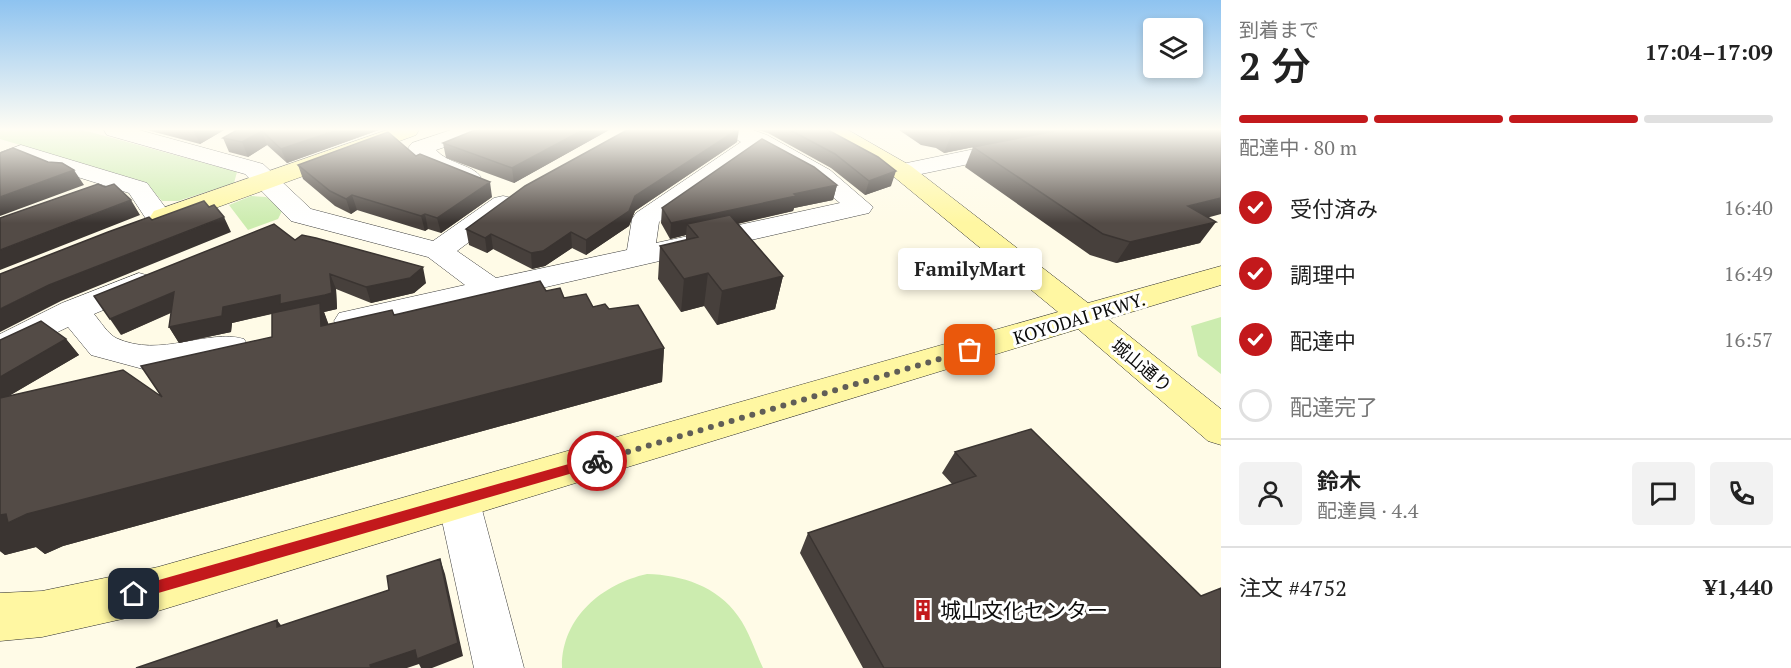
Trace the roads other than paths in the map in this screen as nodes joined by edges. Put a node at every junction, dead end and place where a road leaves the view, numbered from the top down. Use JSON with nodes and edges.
{"nodes":[{"id":1,"x":52,"y":161,"type":"edge"},
{"id":2,"x":238,"y":161,"type":"edge"},
{"id":3,"x":322,"y":161,"type":"edge"},
{"id":4,"x":432,"y":161,"type":"edge"},
{"id":5,"x":716,"y":161,"type":"edge"},
{"id":6,"x":796,"y":161,"type":"edge"},
{"id":7,"x":895,"y":161,"type":"edge"},
{"id":8,"x":900,"y":161,"type":"edge"},
{"id":9,"x":943,"y":161,"type":"edge"},
{"id":10,"x":911,"y":169,"type":"junction"},
{"id":11,"x":267,"y":181,"type":"junction"},
{"id":12,"x":121,"y":182,"type":"junction"},
{"id":13,"x":79,"y":198,"type":"edge"},
{"id":14,"x":301,"y":214,"type":"junction"},
{"id":15,"x":268,"y":228,"type":"edge"},
{"id":16,"x":438,"y":251,"type":"junction"},
{"id":17,"x":640,"y":257,"type":"junction"},
{"id":18,"x":160,"y":274,"type":"edge"},
{"id":19,"x":1221,"y":275,"type":"edge"},
{"id":20,"x":492,"y":290,"type":"junction"},
{"id":21,"x":73,"y":311,"type":"junction"},
{"id":22,"x":1094,"y":313,"type":"junction"},
{"id":23,"x":318,"y":328,"type":"edge"},
{"id":24,"x":259,"y":341,"type":"edge"},
{"id":25,"x":0,"y":348,"type":"edge"},
{"id":26,"x":1221,"y":403,"type":"edge"},
{"id":27,"x":1221,"y":430,"type":"edge"},
{"id":28,"x":459,"y":502,"type":"junction"},
{"id":29,"x":0,"y":617,"type":"edge"},
{"id":30,"x":499,"y":668,"type":"edge"}],
"edges":[{"from":1,"to":12,"type":"street"},
{"from":2,"to":11,"type":"street"},
{"from":3,"to":11,"type":"street"},
{"from":4,"to":16,"type":"street"},
{"from":5,"to":17,"type":"street"},
{"from":6,"to":17,"type":"street"},
{"from":7,"to":10,"type":"street","name":"城山通り"},
{"from":8,"to":10,"type":"street","name":"城山通り"},
{"from":9,"to":10,"type":"street"},
{"from":10,"to":22,"type":"street","name":"城山通り"},
{"from":11,"to":12,"type":"street"},
{"from":11,"to":14,"type":"street"},
{"from":12,"to":13,"type":"street"},
{"from":14,"to":15,"type":"street"},
{"from":14,"to":16,"type":"street"},
{"from":16,"to":20,"type":"street"},
{"from":17,"to":20,"type":"street"},
{"from":18,"to":21,"type":"street"},
{"from":19,"to":22,"type":"street","name":"KOYODAI PKWY."},
{"from":20,"to":23,"type":"street"},
{"from":21,"to":24,"type":"street"},
{"from":21,"to":25,"type":"street"},
{"from":22,"to":26,"type":"street","name":"城山通り"},
{"from":22,"to":27,"type":"street","name":"城山通り"},
{"from":22,"to":28,"type":"street","name":"KOYODAI PKWY."},
{"from":28,"to":29,"type":"street","name":"KOYODAI PKWY."},
{"from":28,"to":30,"type":"street"}]}
